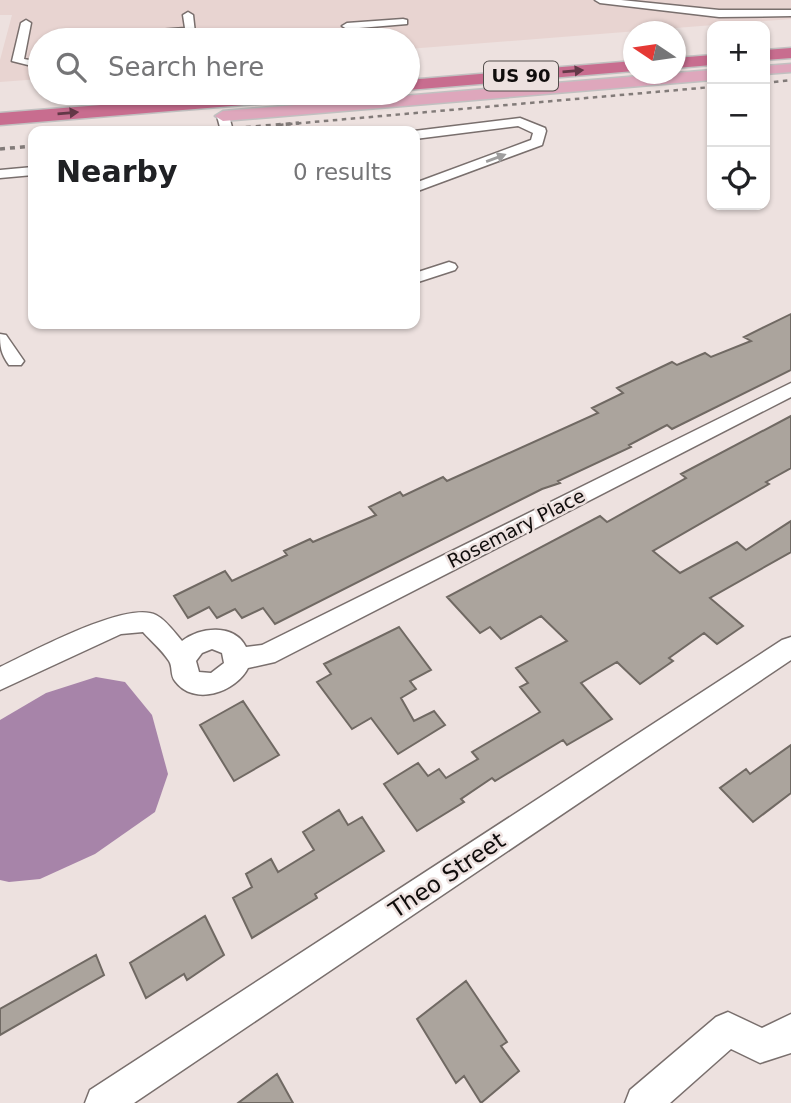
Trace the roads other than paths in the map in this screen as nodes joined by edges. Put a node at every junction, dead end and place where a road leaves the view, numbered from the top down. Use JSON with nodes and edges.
{"nodes":[{"id":1,"x":600,"y":0,"type":"edge"},
{"id":2,"x":340,"y":12,"type":"dead end"},
{"id":3,"x":791,"y":13,"type":"edge"},
{"id":4,"x":188,"y":15,"type":"dead end"},
{"id":5,"x":402,"y":22,"type":"dead end"},
{"id":6,"x":26,"y":23,"type":"dead end"},
{"id":7,"x":346,"y":26,"type":"joint"},
{"id":8,"x":190,"y":28,"type":"edge"},
{"id":9,"x":791,"y":37,"type":"edge"},
{"id":10,"x":770,"y":39,"type":"edge"},
{"id":11,"x":707,"y":43,"type":"edge"},
{"id":12,"x":686,"y":45,"type":"edge"},
{"id":13,"x":623,"y":50,"type":"edge"},
{"id":14,"x":791,"y":53,"type":"edge"},
{"id":15,"x":770,"y":55,"type":"edge"},
{"id":16,"x":707,"y":60,"type":"edge"},
{"id":17,"x":686,"y":62,"type":"edge"},
{"id":18,"x":28,"y":63,"type":"edge"},
{"id":19,"x":420,"y":66,"type":"edge"},
{"id":20,"x":623,"y":67,"type":"edge"},
{"id":21,"x":791,"y":68,"type":"edge"},
{"id":22,"x":770,"y":70,"type":"edge"},
{"id":23,"x":707,"y":75,"type":"edge"},
{"id":24,"x":420,"y":84,"type":"edge"},
{"id":25,"x":420,"y":96,"type":"edge"},
{"id":26,"x":240,"y":105,"type":"edge"},
{"id":27,"x":292,"y":105,"type":"edge"},
{"id":28,"x":222,"y":110,"type":"edge"},
{"id":29,"x":0,"y":119,"type":"edge"},
{"id":30,"x":479,"y":127,"type":"junction"},
{"id":31,"x":420,"y":134,"type":"edge"},
{"id":32,"x":420,"y":145,"type":"edge"},
{"id":33,"x":28,"y":171,"type":"edge"},
{"id":34,"x":420,"y":173,"type":"edge"},
{"id":35,"x":0,"y":174,"type":"edge"},
{"id":36,"x":432,"y":181,"type":"junction"},
{"id":37,"x":420,"y":186,"type":"edge"},
{"id":38,"x":449,"y":267,"type":"dead end"},
{"id":39,"x":420,"y":276,"type":"edge"},
{"id":40,"x":0,"y":339,"type":"edge"},
{"id":41,"x":15,"y":361,"type":"dead end"},
{"id":42,"x":791,"y":389,"type":"edge"},
{"id":43,"x":791,"y":647,"type":"edge"},
{"id":44,"x":183,"y":659,"type":"junction"},
{"id":45,"x":238,"y":659,"type":"junction"},
{"id":46,"x":0,"y":679,"type":"edge"},
{"id":47,"x":791,"y":1031,"type":"edge"},
{"id":48,"x":103,"y":1103,"type":"edge"},
{"id":49,"x":643,"y":1103,"type":"edge"}],
"edges":[{"from":1,"to":3,"type":"street"},
{"from":2,"to":7,"type":"street"},
{"from":4,"to":8,"type":"street"},
{"from":5,"to":7,"type":"street"},
{"from":6,"to":18,"type":"street"},
{"from":9,"to":10,"type":"highway"},
{"from":11,"to":12,"type":"highway"},
{"from":13,"to":19,"type":"highway","number":"US 90"},
{"from":14,"to":15,"type":"highway"},
{"from":16,"to":17,"type":"highway"},
{"from":24,"to":20,"type":"highway","number":"US 90","one_way":true},
{"from":21,"to":22,"type":"main road"},
{"from":23,"to":25,"type":"main road"},
{"from":26,"to":28,"type":"highway"},
{"from":27,"to":28,"type":"main road"},
{"from":29,"to":28,"type":"highway","one_way":true},
{"from":30,"to":31,"type":"street"},
{"from":30,"to":32,"type":"street"},
{"from":36,"to":30,"type":"street","one_way":true},
{"from":33,"to":35,"type":"street"},
{"from":34,"to":36,"type":"street"},
{"from":36,"to":37,"type":"street"},
{"from":38,"to":39,"type":"street"},
{"from":40,"to":41,"type":"street"},
{"from":42,"to":45,"type":"street","name":"Rosemary Place"},
{"from":43,"to":48,"type":"street","name":"Theo Street"},
{"from":44,"to":45,"type":"street"},
{"from":44,"to":45,"type":"street"},
{"from":44,"to":46,"type":"street"},
{"from":47,"to":49,"type":"street"}]}
